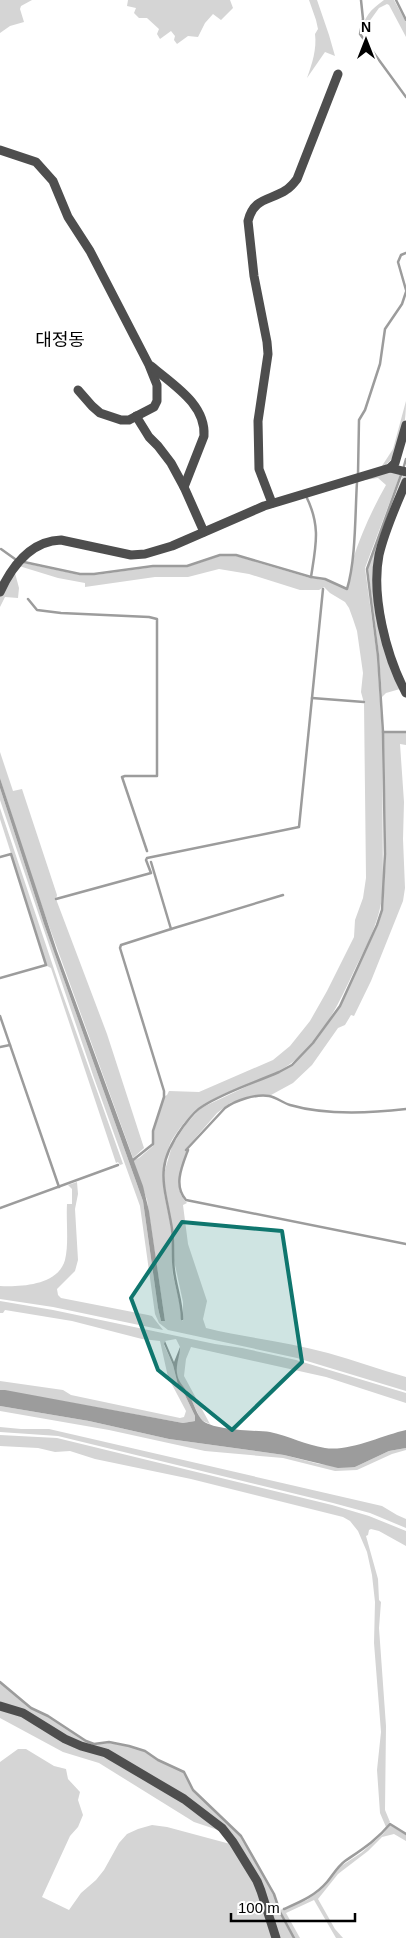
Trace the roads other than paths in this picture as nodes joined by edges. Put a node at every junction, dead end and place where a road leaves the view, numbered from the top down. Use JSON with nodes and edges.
{"nodes":[{"id":1,"x":338,"y":74,"type":"dead end"},
{"id":2,"x":0,"y":150,"type":"edge"},
{"id":3,"x":149,"y":365,"type":"junction"},
{"id":4,"x":78,"y":390,"type":"dead end"},
{"id":5,"x":136,"y":416,"type":"junction"},
{"id":6,"x":406,"y":425,"type":"edge"},
{"id":7,"x":390,"y":468,"type":"junction"},
{"id":8,"x":406,"y":472,"type":"edge"},
{"id":9,"x":406,"y":482,"type":"edge"},
{"id":10,"x":184,"y":487,"type":"junction"},
{"id":11,"x":272,"y":504,"type":"junction"},
{"id":12,"x":204,"y":532,"type":"junction"},
{"id":13,"x":0,"y":592,"type":"edge"},
{"id":14,"x":406,"y":693,"type":"edge"},
{"id":15,"x":0,"y":1706,"type":"edge"},
{"id":16,"x":276,"y":1938,"type":"edge"}],
"edges":[{"from":1,"to":11,"type":"street"},
{"from":2,"to":3,"type":"street"},
{"from":3,"to":5,"type":"street"},
{"from":3,"to":10,"type":"street"},
{"from":4,"to":5,"type":"street"},
{"from":5,"to":10,"type":"street"},
{"from":6,"to":7,"type":"street"},
{"from":7,"to":8,"type":"street"},
{"from":7,"to":11,"type":"street"},
{"from":9,"to":14,"type":"street"},
{"from":10,"to":12,"type":"street"},
{"from":11,"to":12,"type":"street"},
{"from":12,"to":13,"type":"street"},
{"from":15,"to":16,"type":"street"}]}
